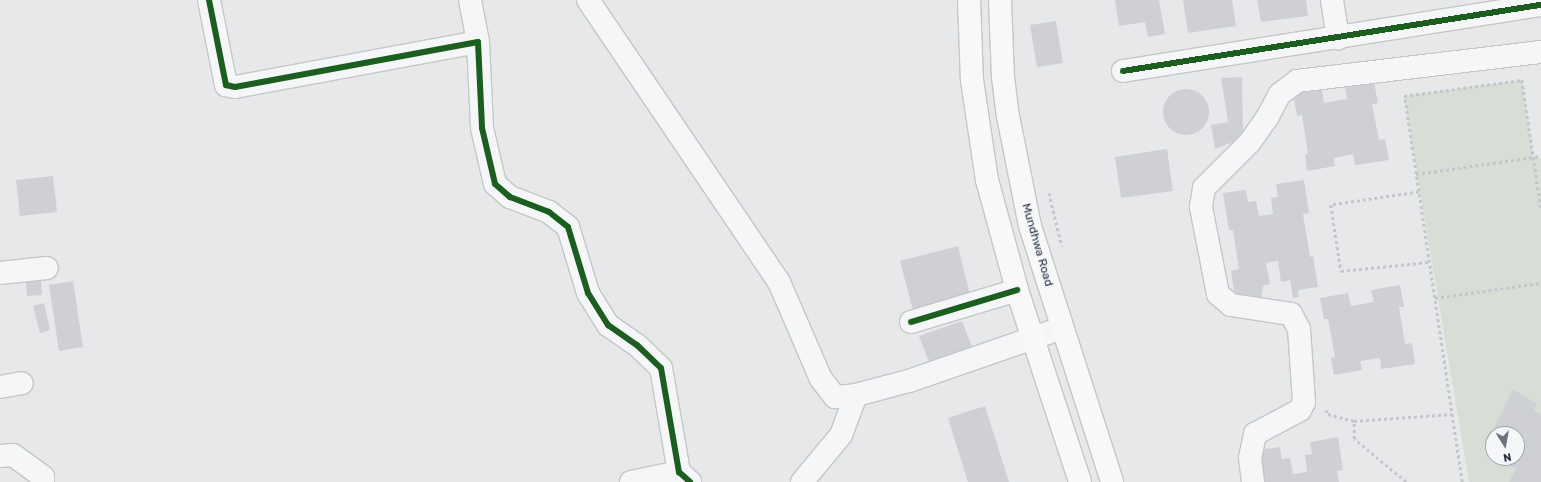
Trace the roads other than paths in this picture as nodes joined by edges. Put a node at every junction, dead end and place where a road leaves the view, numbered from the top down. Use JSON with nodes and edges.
{"nodes":[{"id":1,"x":209,"y":0,"type":"edge"},
{"id":2,"x":470,"y":0,"type":"edge"},
{"id":3,"x":588,"y":0,"type":"edge"},
{"id":4,"x":969,"y":0,"type":"edge"},
{"id":5,"x":1000,"y":0,"type":"edge"},
{"id":6,"x":1332,"y":0,"type":"edge"},
{"id":7,"x":1541,"y":5,"type":"edge"},
{"id":8,"x":1338,"y":39,"type":"junction"},
{"id":9,"x":478,"y":42,"type":"junction"},
{"id":10,"x":1541,"y":52,"type":"edge"},
{"id":11,"x":1123,"y":72,"type":"dead end"},
{"id":12,"x":47,"y":268,"type":"dead end"},
{"id":13,"x":0,"y":273,"type":"edge"},
{"id":14,"x":1017,"y":290,"type":"junction"},
{"id":15,"x":911,"y":322,"type":"dead end"},
{"id":16,"x":1062,"y":328,"type":"junction"},
{"id":17,"x":1033,"y":338,"type":"junction"},
{"id":18,"x":22,"y":383,"type":"dead end"},
{"id":19,"x":0,"y":387,"type":"edge"},
{"id":20,"x":856,"y":396,"type":"junction"},
{"id":21,"x":0,"y":456,"type":"edge"},
{"id":22,"x":684,"y":477,"type":"edge"},
{"id":23,"x":43,"y":482,"type":"edge"},
{"id":24,"x":631,"y":482,"type":"edge"},
{"id":25,"x":802,"y":482,"type":"edge"},
{"id":26,"x":1080,"y":482,"type":"edge"},
{"id":27,"x":1112,"y":482,"type":"edge"},
{"id":28,"x":1253,"y":482,"type":"edge"}],
"edges":[{"from":1,"to":9,"type":"street"},
{"from":2,"to":9,"type":"street"},
{"from":3,"to":20,"type":"street"},
{"from":4,"to":14,"type":"highway"},
{"from":5,"to":16,"type":"highway","name":"Mundhwa Road"},
{"from":6,"to":8,"type":"street"},
{"from":7,"to":8,"type":"street"},
{"from":8,"to":11,"type":"street"},
{"from":9,"to":22,"type":"street"},
{"from":10,"to":28,"type":"street"},
{"from":12,"to":13,"type":"street"},
{"from":14,"to":15,"type":"street"},
{"from":14,"to":17,"type":"highway"},
{"from":16,"to":17,"type":"street"},
{"from":16,"to":27,"type":"highway","name":"Mundhwa Road"},
{"from":17,"to":20,"type":"street"},
{"from":17,"to":26,"type":"highway"},
{"from":18,"to":19,"type":"street"},
{"from":20,"to":25,"type":"street"},
{"from":21,"to":23,"type":"street"},
{"from":22,"to":24,"type":"street"}]}
